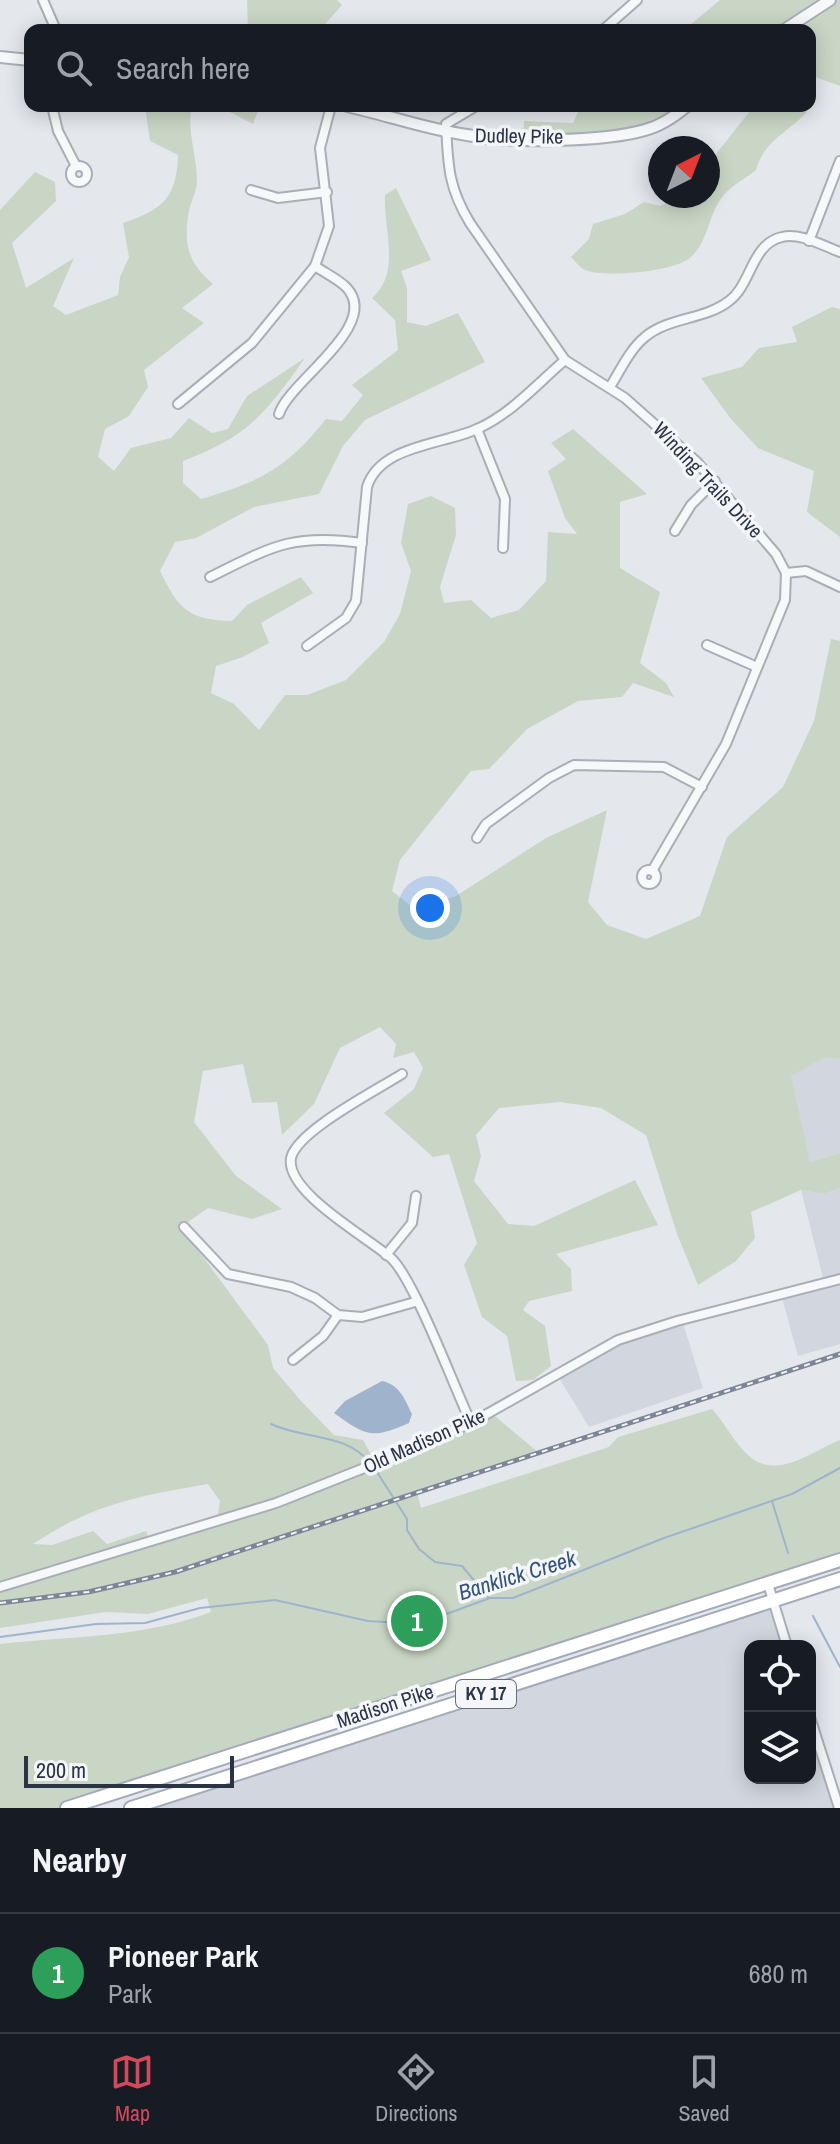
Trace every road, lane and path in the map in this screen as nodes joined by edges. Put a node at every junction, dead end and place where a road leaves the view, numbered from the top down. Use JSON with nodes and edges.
{"nodes":[{"id":1,"x":43,"y":0,"type":"edge"},
{"id":2,"x":637,"y":0,"type":"edge"},
{"id":3,"x":830,"y":0,"type":"edge"},
{"id":4,"x":53,"y":24,"type":"edge"},
{"id":5,"x":610,"y":24,"type":"edge"},
{"id":6,"x":793,"y":24,"type":"edge"},
{"id":7,"x":0,"y":57,"type":"edge"},
{"id":8,"x":24,"y":59,"type":"edge"},
{"id":9,"x":53,"y":112,"type":"edge"},
{"id":10,"x":329,"y":112,"type":"edge"},
{"id":11,"x":371,"y":112,"type":"edge"},
{"id":12,"x":464,"y":112,"type":"edge"},
{"id":13,"x":679,"y":112,"type":"edge"},
{"id":14,"x":447,"y":131,"type":"junction"},
{"id":15,"x":840,"y":161,"type":"edge"},
{"id":16,"x":76,"y":166,"type":"dead end"},
{"id":17,"x":251,"y":190,"type":"dead end"},
{"id":18,"x":327,"y":192,"type":"junction"},
{"id":19,"x":809,"y":241,"type":"junction"},
{"id":20,"x":840,"y":252,"type":"edge"},
{"id":21,"x":315,"y":266,"type":"junction"},
{"id":22,"x":565,"y":360,"type":"junction"},
{"id":23,"x":610,"y":387,"type":"junction"},
{"id":24,"x":178,"y":404,"type":"dead end"},
{"id":25,"x":279,"y":414,"type":"dead end"},
{"id":26,"x":477,"y":429,"type":"junction"},
{"id":27,"x":715,"y":481,"type":"junction"},
{"id":28,"x":675,"y":531,"type":"dead end"},
{"id":29,"x":362,"y":543,"type":"junction"},
{"id":30,"x":503,"y":548,"type":"dead end"},
{"id":31,"x":786,"y":573,"type":"junction"},
{"id":32,"x":210,"y":577,"type":"dead end"},
{"id":33,"x":840,"y":587,"type":"edge"},
{"id":34,"x":707,"y":645,"type":"dead end"},
{"id":35,"x":307,"y":646,"type":"dead end"},
{"id":36,"x":757,"y":667,"type":"junction"},
{"id":37,"x":702,"y":787,"type":"junction"},
{"id":38,"x":477,"y":838,"type":"dead end"},
{"id":39,"x":652,"y":871,"type":"dead end"},
{"id":40,"x":402,"y":1074,"type":"dead end"},
{"id":41,"x":416,"y":1196,"type":"dead end"},
{"id":42,"x":184,"y":1227,"type":"dead end"},
{"id":43,"x":386,"y":1255,"type":"junction"},
{"id":44,"x":840,"y":1279,"type":"edge"},
{"id":45,"x":415,"y":1302,"type":"junction"},
{"id":46,"x":338,"y":1315,"type":"junction"},
{"id":47,"x":293,"y":1360,"type":"dead end"},
{"id":48,"x":471,"y":1423,"type":"junction"},
{"id":49,"x":840,"y":1560,"type":"edge"},
{"id":50,"x":840,"y":1579,"type":"edge"},
{"id":51,"x":768,"y":1584,"type":"junction"},
{"id":52,"x":0,"y":1587,"type":"edge"},
{"id":53,"x":773,"y":1601,"type":"junction"},
{"id":54,"x":785,"y":1640,"type":"edge"},
{"id":55,"x":816,"y":1736,"type":"edge"},
{"id":56,"x":67,"y":1808,"type":"edge"},
{"id":57,"x":131,"y":1808,"type":"edge"},
{"id":58,"x":839,"y":1808,"type":"edge"}],
"edges":[{"from":1,"to":4,"type":"street"},
{"from":2,"to":5,"type":"street"},
{"from":3,"to":6,"type":"street"},
{"from":7,"to":8,"type":"street"},
{"from":9,"to":16,"type":"street"},
{"from":10,"to":18,"type":"street"},
{"from":11,"to":14,"type":"street","name":"Dudley Pike"},
{"from":12,"to":14,"type":"street"},
{"from":13,"to":14,"type":"street","name":"Dudley Pike"},
{"from":14,"to":22,"type":"street","name":"Winding Trails Drive"},
{"from":15,"to":19,"type":"street"},
{"from":17,"to":18,"type":"street"},
{"from":18,"to":21,"type":"street"},
{"from":19,"to":20,"type":"street"},
{"from":19,"to":23,"type":"street"},
{"from":21,"to":24,"type":"street"},
{"from":21,"to":25,"type":"street"},
{"from":22,"to":23,"type":"street","name":"Winding Trails Drive"},
{"from":22,"to":26,"type":"street"},
{"from":23,"to":27,"type":"street","name":"Winding Trails Drive"},
{"from":26,"to":29,"type":"street"},
{"from":26,"to":30,"type":"street"},
{"from":27,"to":28,"type":"street"},
{"from":27,"to":31,"type":"street","name":"Winding Trails Drive"},
{"from":29,"to":32,"type":"street"},
{"from":29,"to":35,"type":"street"},
{"from":31,"to":33,"type":"street"},
{"from":31,"to":36,"type":"street"},
{"from":34,"to":36,"type":"street"},
{"from":36,"to":37,"type":"street"},
{"from":37,"to":38,"type":"street"},
{"from":37,"to":39,"type":"street"},
{"from":40,"to":43,"type":"street"},
{"from":41,"to":43,"type":"street"},
{"from":42,"to":46,"type":"street"},
{"from":43,"to":45,"type":"street"},
{"from":44,"to":48,"type":"street","name":"Old Madison Pike"},
{"from":45,"to":46,"type":"street"},
{"from":45,"to":48,"type":"street"},
{"from":46,"to":47,"type":"street"},
{"from":48,"to":52,"type":"street","name":"Old Madison Pike"},
{"from":49,"to":51,"type":"main road","name":"Madison Pike","number":"KY 17"},
{"from":50,"to":53,"type":"main road","name":"Madison Pike","number":"KY 17"},
{"from":51,"to":53,"type":"street"},
{"from":51,"to":56,"type":"main road","name":"Madison Pike","number":"KY 17"},
{"from":53,"to":54,"type":"street"},
{"from":53,"to":57,"type":"main road","name":"Madison Pike","number":"KY 17"},
{"from":55,"to":58,"type":"street"}]}
